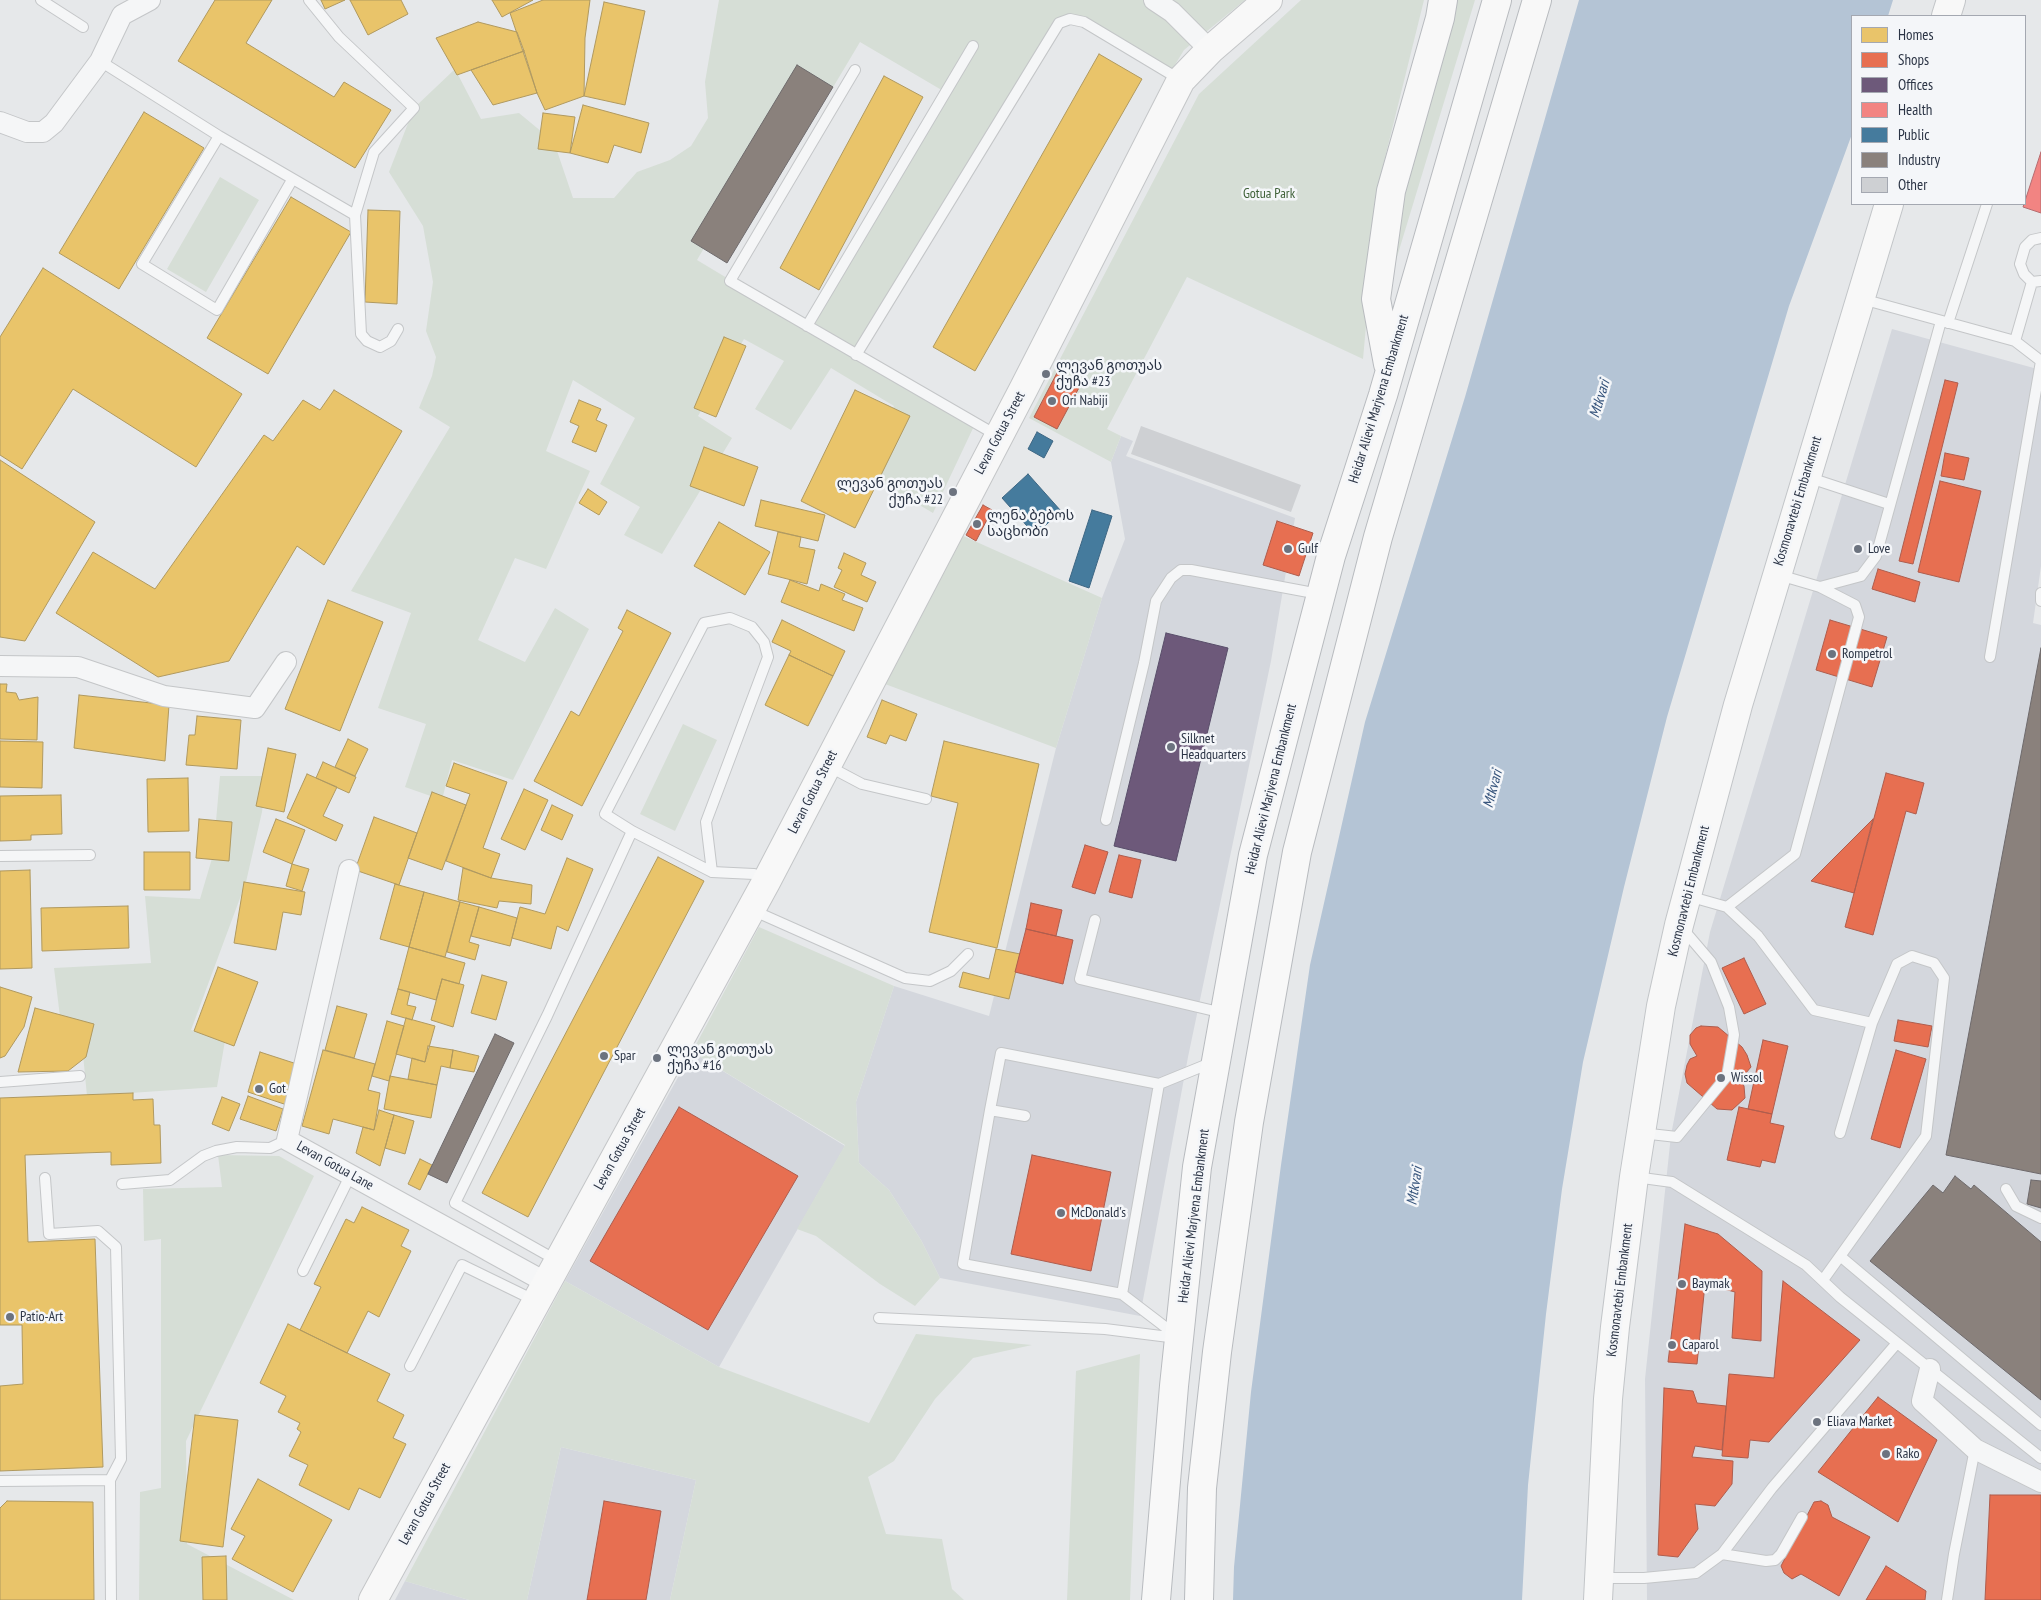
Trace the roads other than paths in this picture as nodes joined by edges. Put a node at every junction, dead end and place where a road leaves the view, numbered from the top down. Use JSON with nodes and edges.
{"nodes":[{"id":1,"x":41,"y":0,"type":"edge"},
{"id":2,"x":150,"y":0,"type":"edge"},
{"id":3,"x":309,"y":0,"type":"edge"},
{"id":4,"x":1154,"y":0,"type":"edge"},
{"id":5,"x":1268,"y":0,"type":"edge"},
{"id":6,"x":1443,"y":0,"type":"edge"},
{"id":7,"x":1497,"y":0,"type":"edge"},
{"id":8,"x":1537,"y":0,"type":"edge"},
{"id":9,"x":1951,"y":0,"type":"edge"},
{"id":10,"x":118,"y":8,"type":"edge"},
{"id":11,"x":1946,"y":15,"type":"edge"},
{"id":12,"x":83,"y":27,"type":"dead end"},
{"id":13,"x":973,"y":46,"type":"dead end"},
{"id":14,"x":1210,"y":50,"type":"junction"},
{"id":15,"x":100,"y":61,"type":"junction"},
{"id":16,"x":855,"y":70,"type":"dead end"},
{"id":17,"x":1181,"y":80,"type":"junction"},
{"id":18,"x":0,"y":122,"type":"edge"},
{"id":19,"x":219,"y":136,"type":"junction"},
{"id":20,"x":292,"y":180,"type":"junction"},
{"id":21,"x":1889,"y":205,"type":"edge"},
{"id":22,"x":1986,"y":205,"type":"edge"},
{"id":23,"x":355,"y":215,"type":"junction"},
{"id":24,"x":2041,"y":238,"type":"edge"},
{"id":25,"x":2037,"y":281,"type":"edge"},
{"id":26,"x":1861,"y":299,"type":"junction"},
{"id":27,"x":1945,"y":322,"type":"junction"},
{"id":28,"x":808,"y":326,"type":"junction"},
{"id":29,"x":398,"y":328,"type":"dead end"},
{"id":30,"x":2015,"y":341,"type":"junction"},
{"id":31,"x":856,"y":355,"type":"junction"},
{"id":32,"x":2041,"y":361,"type":"edge"},
{"id":33,"x":1389,"y":368,"type":"junction"},
{"id":34,"x":998,"y":436,"type":"junction"},
{"id":35,"x":1806,"y":477,"type":"junction"},
{"id":36,"x":1890,"y":504,"type":"junction"},
{"id":37,"x":1776,"y":574,"type":"junction"},
{"id":38,"x":1820,"y":587,"type":"junction"},
{"id":39,"x":2041,"y":593,"type":"edge"},
{"id":40,"x":1320,"y":594,"type":"junction"},
{"id":41,"x":2041,"y":601,"type":"edge"},
{"id":42,"x":1990,"y":658,"type":"dead end"},
{"id":43,"x":286,"y":662,"type":"dead end"},
{"id":44,"x":0,"y":666,"type":"edge"},
{"id":45,"x":827,"y":766,"type":"junction"},
{"id":46,"x":926,"y":799,"type":"dead end"},
{"id":47,"x":1106,"y":820,"type":"dead end"},
{"id":48,"x":632,"y":832,"type":"junction"},
{"id":49,"x":90,"y":855,"type":"dead end"},
{"id":50,"x":0,"y":856,"type":"edge"},
{"id":51,"x":349,"y":870,"type":"dead end"},
{"id":52,"x":712,"y":872,"type":"junction"},
{"id":53,"x":766,"y":882,"type":"junction"},
{"id":54,"x":1687,"y":896,"type":"junction"},
{"id":55,"x":1727,"y":906,"type":"junction"},
{"id":56,"x":751,"y":910,"type":"junction"},
{"id":57,"x":1095,"y":920,"type":"dead end"},
{"id":58,"x":1679,"y":926,"type":"junction"},
{"id":59,"x":968,"y":954,"type":"dead end"},
{"id":60,"x":1224,"y":1014,"type":"junction"},
{"id":61,"x":1872,"y":1023,"type":"junction"},
{"id":62,"x":1216,"y":1061,"type":"junction"},
{"id":63,"x":80,"y":1076,"type":"dead end"},
{"id":64,"x":0,"y":1082,"type":"edge"},
{"id":65,"x":1159,"y":1084,"type":"junction"},
{"id":66,"x":990,"y":1110,"type":"junction"},
{"id":67,"x":1025,"y":1116,"type":"dead end"},
{"id":68,"x":1640,"y":1133,"type":"junction"},
{"id":69,"x":1840,"y":1133,"type":"dead end"},
{"id":70,"x":287,"y":1140,"type":"junction"},
{"id":71,"x":351,"y":1174,"type":"junction"},
{"id":72,"x":1634,"y":1177,"type":"junction"},
{"id":73,"x":45,"y":1178,"type":"dead end"},
{"id":74,"x":122,"y":1184,"type":"dead end"},
{"id":75,"x":2006,"y":1189,"type":"dead end"},
{"id":76,"x":2041,"y":1218,"type":"edge"},
{"id":77,"x":549,"y":1256,"type":"dead end"},
{"id":78,"x":1840,"y":1256,"type":"junction"},
{"id":79,"x":303,"y":1271,"type":"dead end"},
{"id":80,"x":1823,"y":1280,"type":"junction"},
{"id":81,"x":542,"y":1292,"type":"junction"},
{"id":82,"x":1122,"y":1294,"type":"junction"},
{"id":83,"x":879,"y":1318,"type":"dead end"},
{"id":84,"x":1180,"y":1338,"type":"junction"},
{"id":85,"x":1897,"y":1343,"type":"junction"},
{"id":86,"x":410,"y":1366,"type":"dead end"},
{"id":87,"x":1930,"y":1369,"type":"junction"},
{"id":88,"x":2041,"y":1425,"type":"edge"},
{"id":89,"x":1975,"y":1448,"type":"junction"},
{"id":90,"x":2041,"y":1458,"type":"edge"},
{"id":91,"x":110,"y":1480,"type":"junction"},
{"id":92,"x":0,"y":1481,"type":"edge"},
{"id":93,"x":2041,"y":1482,"type":"edge"},
{"id":94,"x":1802,"y":1517,"type":"dead end"},
{"id":95,"x":1722,"y":1554,"type":"junction"},
{"id":96,"x":1598,"y":1589,"type":"edge"},
{"id":97,"x":111,"y":1600,"type":"edge"},
{"id":98,"x":373,"y":1600,"type":"edge"},
{"id":99,"x":1156,"y":1600,"type":"edge"},
{"id":100,"x":1199,"y":1600,"type":"edge"},
{"id":101,"x":1947,"y":1600,"type":"edge"}],
"edges":[{"from":1,"to":12,"type":"lane"},
{"from":2,"to":10,"type":"street"},
{"from":3,"to":23,"type":"lane"},
{"from":4,"to":14,"type":"street"},
{"from":5,"to":14,"type":"main road","name":"Levan Gotua Street"},
{"from":6,"to":33,"type":"main road"},
{"from":7,"to":33,"type":"main road","name":"Heidar Alievi Marjvena Embankment"},
{"from":8,"to":100,"type":"main road"},
{"from":9,"to":11,"type":"main road"},
{"from":10,"to":15,"type":"street"},
{"from":13,"to":28,"type":"lane"},
{"from":14,"to":17,"type":"main road","name":"Levan Gotua Street"},
{"from":15,"to":18,"type":"street"},
{"from":15,"to":19,"type":"lane"},
{"from":16,"to":28,"type":"lane"},
{"from":17,"to":31,"type":"lane"},
{"from":17,"to":34,"type":"main road","name":"Levan Gotua Street"},
{"from":19,"to":20,"type":"lane"},
{"from":19,"to":20,"type":"lane"},
{"from":20,"to":23,"type":"lane"},
{"from":21,"to":26,"type":"main road","name":"Kosmonavtebi Embankment"},
{"from":22,"to":27,"type":"lane"},
{"from":23,"to":29,"type":"lane"},
{"from":24,"to":25,"type":"lane"},
{"from":25,"to":30,"type":"lane"},
{"from":26,"to":27,"type":"lane"},
{"from":26,"to":35,"type":"main road","name":"Kosmonavtebi Embankment"},
{"from":27,"to":30,"type":"lane"},
{"from":27,"to":36,"type":"lane"},
{"from":28,"to":31,"type":"lane"},
{"from":30,"to":32,"type":"lane"},
{"from":31,"to":34,"type":"lane"},
{"from":32,"to":42,"type":"lane"},
{"from":33,"to":40,"type":"main road","name":"Heidar Alievi Marjvena Embankment"},
{"from":34,"to":45,"type":"main road","name":"Levan Gotua Street"},
{"from":35,"to":36,"type":"lane"},
{"from":35,"to":37,"type":"main road","name":"Kosmonavtebi Embankment"},
{"from":36,"to":38,"type":"lane"},
{"from":37,"to":38,"type":"lane"},
{"from":37,"to":54,"type":"main road","name":"Kosmonavtebi Embankment"},
{"from":38,"to":55,"type":"lane"},
{"from":39,"to":41,"type":"lane"},
{"from":40,"to":47,"type":"lane"},
{"from":40,"to":60,"type":"main road","name":"Heidar Alievi Marjvena Embankment"},
{"from":43,"to":44,"type":"street"},
{"from":45,"to":46,"type":"lane"},
{"from":45,"to":53,"type":"main road","name":"Levan Gotua Street"},
{"from":48,"to":52,"type":"lane"},
{"from":48,"to":52,"type":"lane"},
{"from":48,"to":77,"type":"lane"},
{"from":49,"to":50,"type":"lane"},
{"from":51,"to":70,"type":"street","name":"Levan Gotua Lane"},
{"from":52,"to":53,"type":"lane"},
{"from":53,"to":56,"type":"main road","name":"Levan Gotua Street"},
{"from":54,"to":55,"type":"lane"},
{"from":54,"to":58,"type":"main road","name":"Kosmonavtebi Embankment"},
{"from":55,"to":61,"type":"lane"},
{"from":56,"to":59,"type":"lane"},
{"from":56,"to":81,"type":"main road","name":"Levan Gotua Street"},
{"from":57,"to":60,"type":"lane"},
{"from":58,"to":68,"type":"main road","name":"Kosmonavtebi Embankment"},
{"from":58,"to":68,"type":"lane"},
{"from":60,"to":62,"type":"main road","name":"Heidar Alievi Marjvena Embankment"},
{"from":61,"to":69,"type":"lane"},
{"from":61,"to":78,"type":"lane"},
{"from":62,"to":65,"type":"lane"},
{"from":62,"to":84,"type":"main road","name":"Heidar Alievi Marjvena Embankment"},
{"from":63,"to":64,"type":"lane"},
{"from":65,"to":66,"type":"lane"},
{"from":65,"to":82,"type":"lane"},
{"from":66,"to":67,"type":"lane"},
{"from":66,"to":82,"type":"lane"},
{"from":68,"to":72,"type":"main road","name":"Kosmonavtebi Embankment"},
{"from":70,"to":71,"type":"street","name":"Levan Gotua Lane"},
{"from":70,"to":74,"type":"lane"},
{"from":71,"to":79,"type":"lane"},
{"from":71,"to":81,"type":"street","name":"Levan Gotua Lane"},
{"from":72,"to":80,"type":"lane"},
{"from":72,"to":96,"type":"main road","name":"Kosmonavtebi Embankment"},
{"from":73,"to":91,"type":"lane"},
{"from":75,"to":76,"type":"lane"},
{"from":78,"to":80,"type":"lane"},
{"from":78,"to":88,"type":"lane"},
{"from":80,"to":85,"type":"lane"},
{"from":81,"to":86,"type":"lane"},
{"from":81,"to":98,"type":"main road","name":"Levan Gotua Street"},
{"from":82,"to":84,"type":"lane"},
{"from":83,"to":84,"type":"lane"},
{"from":84,"to":99,"type":"main road","name":"Heidar Alievi Marjvena Embankment"},
{"from":85,"to":87,"type":"lane"},
{"from":85,"to":95,"type":"lane"},
{"from":87,"to":89,"type":"street"},
{"from":87,"to":90,"type":"lane"},
{"from":89,"to":93,"type":"street"},
{"from":89,"to":101,"type":"lane"},
{"from":91,"to":92,"type":"lane"},
{"from":91,"to":97,"type":"lane"},
{"from":94,"to":95,"type":"lane"},
{"from":95,"to":96,"type":"lane"}]}
